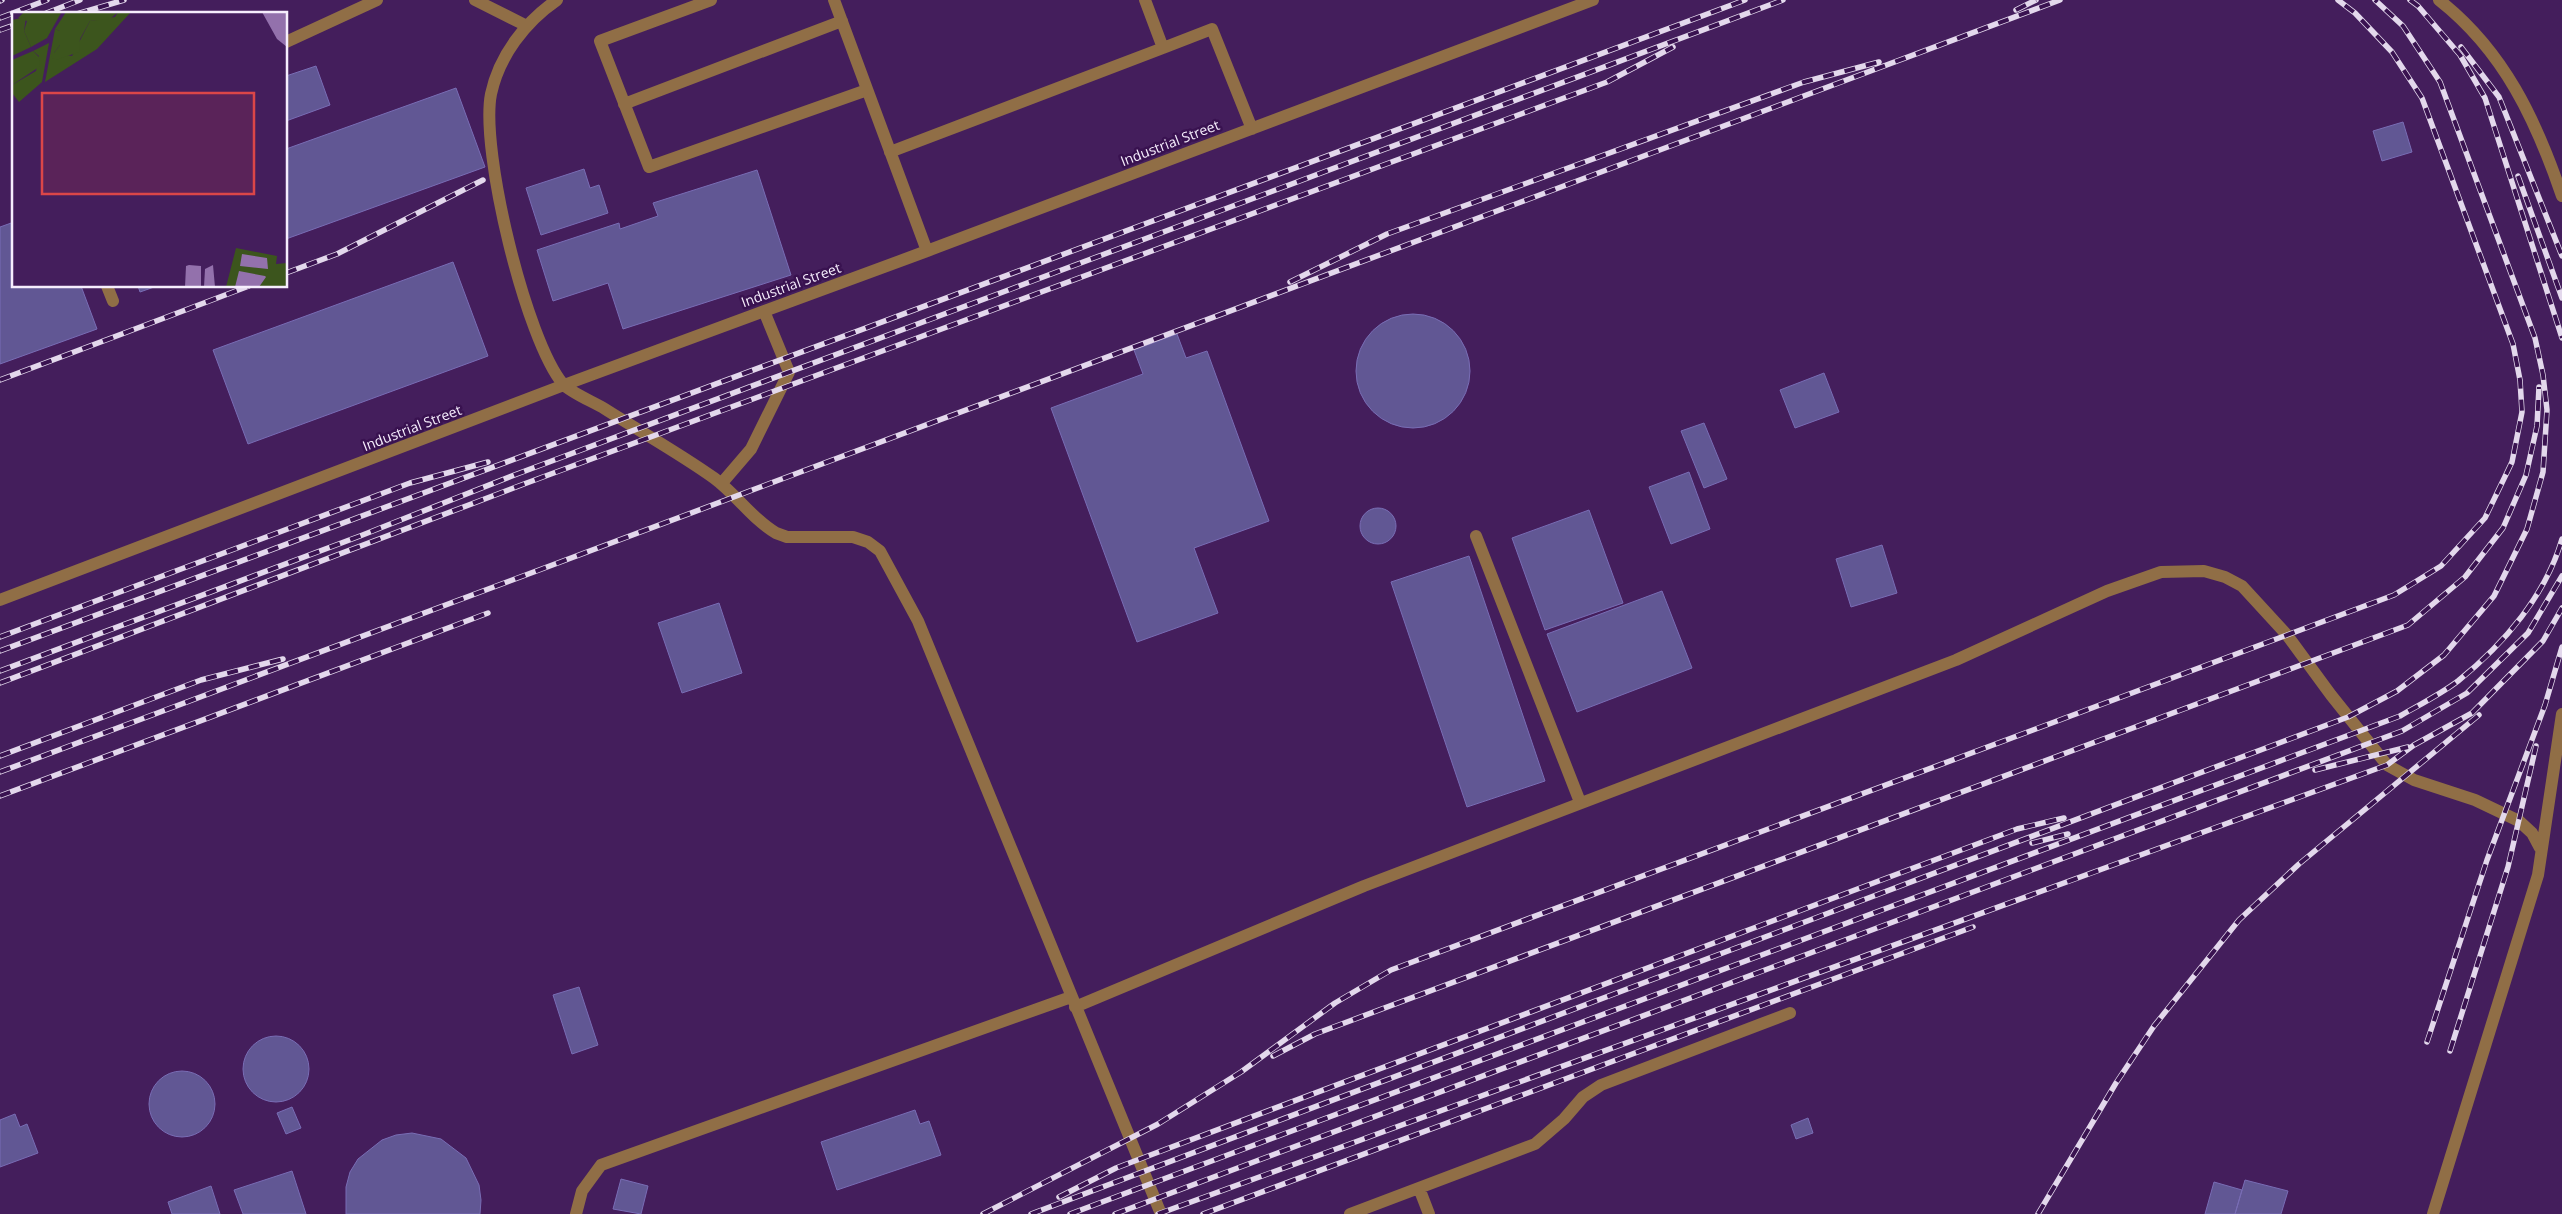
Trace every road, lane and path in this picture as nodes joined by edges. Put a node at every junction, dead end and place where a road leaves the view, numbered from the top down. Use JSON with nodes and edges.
{"nodes":[{"id":1,"x":377,"y":0,"type":"edge"},
{"id":2,"x":475,"y":0,"type":"edge"},
{"id":3,"x":557,"y":0,"type":"edge"},
{"id":4,"x":711,"y":0,"type":"edge"},
{"id":5,"x":834,"y":0,"type":"edge"},
{"id":6,"x":1145,"y":0,"type":"edge"},
{"id":7,"x":1593,"y":0,"type":"edge"},
{"id":8,"x":2440,"y":0,"type":"edge"},
{"id":9,"x":842,"y":21,"type":"junction"},
{"id":10,"x":526,"y":26,"type":"junction"},
{"id":11,"x":288,"y":41,"type":"edge"},
{"id":12,"x":1163,"y":48,"type":"junction"},
{"id":13,"x":867,"y":90,"type":"junction"},
{"id":14,"x":624,"y":104,"type":"junction"},
{"id":15,"x":1252,"y":129,"type":"junction"},
{"id":16,"x":890,"y":152,"type":"junction"},
{"id":17,"x":2562,"y":196,"type":"edge"},
{"id":18,"x":927,"y":251,"type":"junction"},
{"id":19,"x":108,"y":288,"type":"edge"},
{"id":20,"x":112,"y":301,"type":"dead end"},
{"id":21,"x":764,"y":311,"type":"junction"},
{"id":22,"x":564,"y":385,"type":"junction"},
{"id":23,"x":722,"y":484,"type":"junction"},
{"id":24,"x":1476,"y":536,"type":"dead end"},
{"id":25,"x":0,"y":600,"type":"edge"},
{"id":26,"x":2562,"y":714,"type":"edge"},
{"id":27,"x":1580,"y":802,"type":"junction"},
{"id":28,"x":2540,"y":848,"type":"junction"},
{"id":29,"x":1073,"y":1002,"type":"junction"},
{"id":30,"x":1790,"y":1013,"type":"dead end"},
{"id":31,"x":1419,"y":1188,"type":"junction"},
{"id":32,"x":576,"y":1214,"type":"edge"},
{"id":33,"x":1161,"y":1214,"type":"edge"},
{"id":34,"x":1350,"y":1214,"type":"edge"},
{"id":35,"x":1429,"y":1214,"type":"edge"},
{"id":36,"x":2433,"y":1214,"type":"edge"}],
"edges":[{"from":1,"to":11,"type":"street"},
{"from":2,"to":10,"type":"street"},
{"from":3,"to":10,"type":"street"},
{"from":4,"to":14,"type":"street"},
{"from":5,"to":9,"type":"street"},
{"from":6,"to":12,"type":"street"},
{"from":7,"to":15,"type":"street","name":"Industrial Street"},
{"from":8,"to":17,"type":"street"},
{"from":9,"to":13,"type":"street"},
{"from":9,"to":14,"type":"street"},
{"from":10,"to":22,"type":"street"},
{"from":12,"to":15,"type":"street"},
{"from":12,"to":16,"type":"street"},
{"from":13,"to":14,"type":"street"},
{"from":13,"to":16,"type":"street"},
{"from":15,"to":18,"type":"street","name":"Industrial Street"},
{"from":16,"to":18,"type":"street"},
{"from":18,"to":21,"type":"street","name":"Industrial Street"},
{"from":19,"to":20,"type":"street"},
{"from":21,"to":22,"type":"street","name":"Industrial Street"},
{"from":21,"to":23,"type":"street"},
{"from":22,"to":23,"type":"street"},
{"from":22,"to":25,"type":"street","name":"Industrial Street"},
{"from":23,"to":29,"type":"street"},
{"from":24,"to":27,"type":"street"},
{"from":26,"to":28,"type":"street"},
{"from":27,"to":28,"type":"street"},
{"from":27,"to":29,"type":"street"},
{"from":28,"to":36,"type":"street"},
{"from":29,"to":32,"type":"street"},
{"from":29,"to":33,"type":"street"},
{"from":30,"to":31,"type":"street"},
{"from":31,"to":34,"type":"street"},
{"from":31,"to":35,"type":"street"}]}
